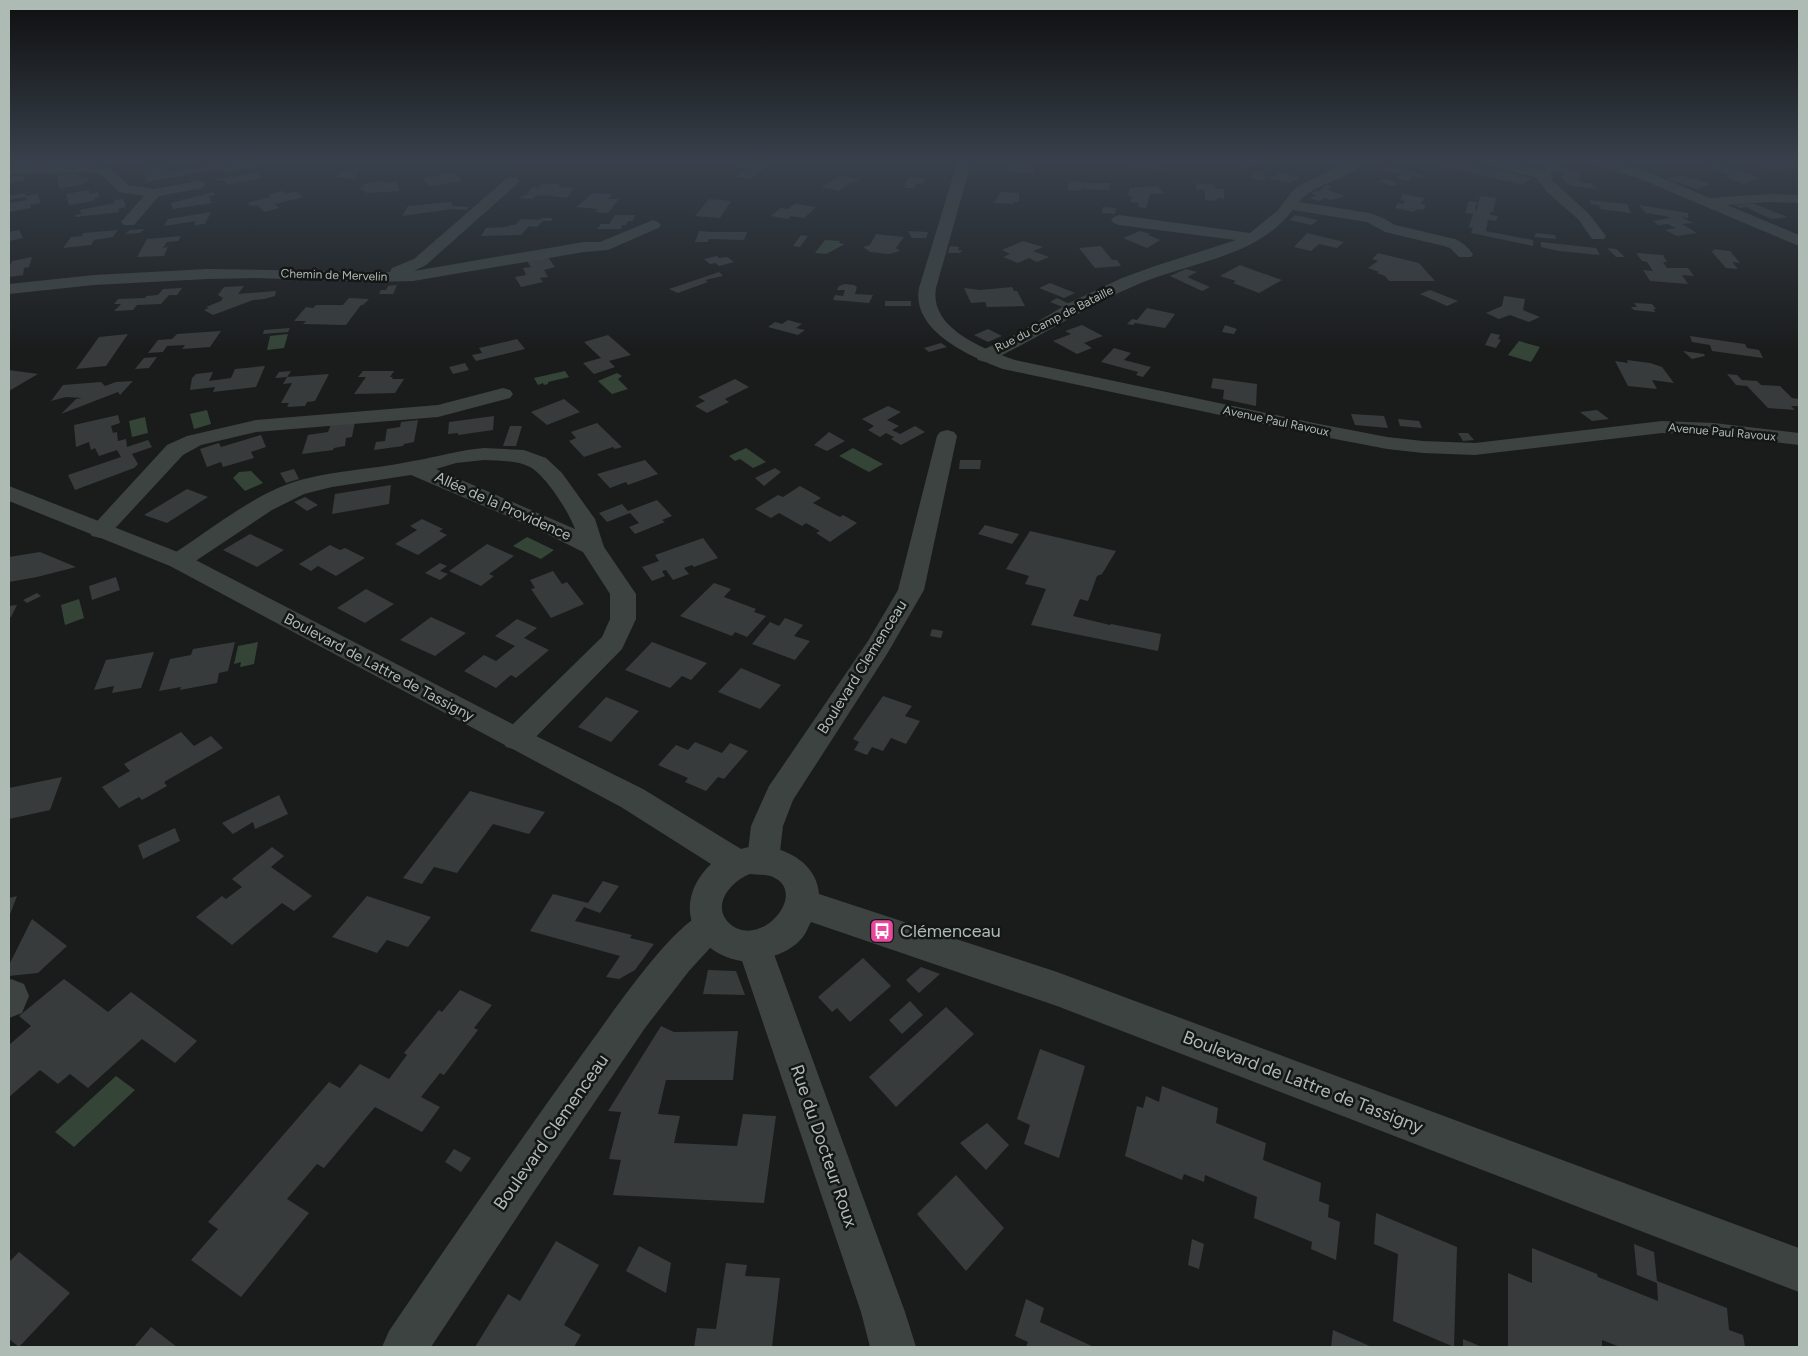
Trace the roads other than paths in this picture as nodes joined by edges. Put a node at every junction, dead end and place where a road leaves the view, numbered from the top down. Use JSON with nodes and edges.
{"nodes":[{"id":1,"x":464,"y":223,"type":"edge"},
{"id":2,"x":947,"y":223,"type":"edge"},
{"id":3,"x":1143,"y":223,"type":"edge"},
{"id":4,"x":1269,"y":223,"type":"edge"},
{"id":5,"x":1382,"y":223,"type":"edge"},
{"id":6,"x":1588,"y":223,"type":"edge"},
{"id":7,"x":1756,"y":223,"type":"edge"},
{"id":8,"x":654,"y":225,"type":"dead end"},
{"id":9,"x":1776,"y":232,"type":"junction"},
{"id":10,"x":1799,"y":234,"type":"edge"},
{"id":11,"x":1598,"y":236,"type":"dead end"},
{"id":12,"x":1252,"y":238,"type":"junction"},
{"id":13,"x":1799,"y":241,"type":"edge"},
{"id":14,"x":1465,"y":254,"type":"dead end"},
{"id":15,"x":385,"y":277,"type":"junction"},
{"id":16,"x":9,"y":289,"type":"edge"},
{"id":17,"x":985,"y":356,"type":"junction"},
{"id":18,"x":503,"y":394,"type":"dead end"},
{"id":19,"x":946,"y":436,"type":"dead end"},
{"id":20,"x":1799,"y":439,"type":"edge"},
{"id":21,"x":413,"y":468,"type":"junction"},
{"id":22,"x":9,"y":493,"type":"edge"},
{"id":23,"x":100,"y":531,"type":"junction"},
{"id":24,"x":592,"y":547,"type":"junction"},
{"id":25,"x":178,"y":561,"type":"junction"},
{"id":26,"x":516,"y":739,"type":"junction"},
{"id":27,"x":750,"y":862,"type":"junction"},
{"id":28,"x":803,"y":904,"type":"junction"},
{"id":29,"x":709,"y":925,"type":"junction"},
{"id":30,"x":754,"y":946,"type":"junction"},
{"id":31,"x":1799,"y":1270,"type":"edge"},
{"id":32,"x":405,"y":1347,"type":"edge"},
{"id":33,"x":892,"y":1347,"type":"edge"}],
"edges":[{"from":1,"to":15,"type":"street"},
{"from":2,"to":17,"type":"street","name":"Avenue Paul Ravoux"},
{"from":3,"to":12,"type":"street"},
{"from":4,"to":12,"type":"street","name":"Rue du Camp de Bataille"},
{"from":5,"to":14,"type":"street"},
{"from":6,"to":11,"type":"street"},
{"from":7,"to":9,"type":"street"},
{"from":8,"to":15,"type":"street","name":"Chemin de Mervelin"},
{"from":9,"to":10,"type":"street"},
{"from":9,"to":13,"type":"street"},
{"from":12,"to":17,"type":"street","name":"Rue du Camp de Bataille"},
{"from":15,"to":16,"type":"street","name":"Chemin de Mervelin"},
{"from":17,"to":20,"type":"street","name":"Avenue Paul Ravoux"},
{"from":18,"to":23,"type":"street"},
{"from":19,"to":27,"type":"street","name":"Boulevard Clemenceau"},
{"from":21,"to":24,"type":"street","name":"Allée de la Providence"},
{"from":21,"to":24,"type":"street","name":"Allée de la Providence"},
{"from":21,"to":25,"type":"street","name":"Allée de la Providence"},
{"from":22,"to":23,"type":"street","name":"Boulevard de Lattre de Tassigny"},
{"from":23,"to":25,"type":"street","name":"Boulevard de Lattre de Tassigny"},
{"from":24,"to":26,"type":"street","name":"Allée de la Providence"},
{"from":25,"to":26,"type":"street","name":"Boulevard de Lattre de Tassigny"},
{"from":26,"to":27,"type":"street","name":"Boulevard de Lattre de Tassigny"},
{"from":27,"to":28,"type":"street"},
{"from":27,"to":29,"type":"street"},
{"from":28,"to":30,"type":"street"},
{"from":28,"to":31,"type":"street","name":"Boulevard de Lattre de Tassigny"},
{"from":29,"to":30,"type":"street"},
{"from":29,"to":32,"type":"street","name":"Boulevard Clemenceau"},
{"from":30,"to":33,"type":"street","name":"Rue du Docteur Roux"}]}
